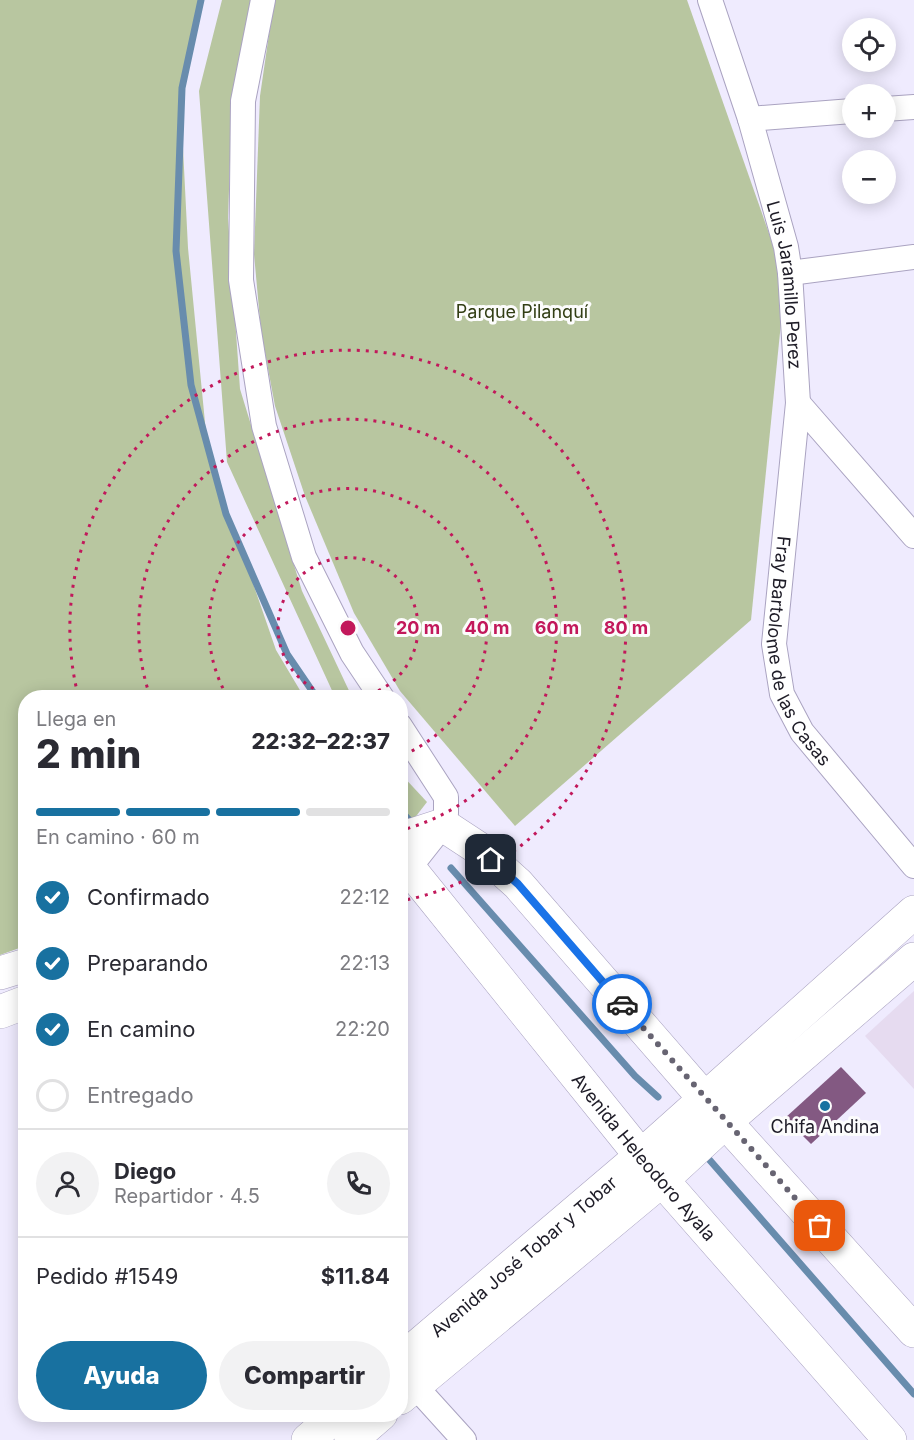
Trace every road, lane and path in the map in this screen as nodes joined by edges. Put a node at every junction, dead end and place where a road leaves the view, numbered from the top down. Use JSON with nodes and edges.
{"nodes":[{"id":1,"x":263,"y":0,"type":"edge"},
{"id":2,"x":716,"y":1,"type":"edge"},
{"id":3,"x":914,"y":107,"type":"edge"},
{"id":4,"x":896,"y":108,"type":"edge"},
{"id":5,"x":842,"y":112,"type":"edge"},
{"id":6,"x":750,"y":119,"type":"junction"},
{"id":7,"x":914,"y":257,"type":"edge"},
{"id":8,"x":790,"y":273,"type":"junction"},
{"id":9,"x":798,"y":403,"type":"junction"},
{"id":10,"x":914,"y":536,"type":"edge"},
{"id":11,"x":377,"y":690,"type":"edge"},
{"id":12,"x":408,"y":738,"type":"edge"},
{"id":13,"x":443,"y":825,"type":"junction"},
{"id":14,"x":408,"y":855,"type":"edge"},
{"id":15,"x":408,"y":865,"type":"edge"},
{"id":16,"x":914,"y":866,"type":"edge"},
{"id":17,"x":914,"y":912,"type":"edge"},
{"id":18,"x":914,"y":959,"type":"edge"},
{"id":19,"x":18,"y":967,"type":"edge"},
{"id":20,"x":0,"y":973,"type":"edge"},
{"id":21,"x":18,"y":1005,"type":"edge"},
{"id":22,"x":0,"y":1011,"type":"edge"},
{"id":23,"x":715,"y":1109,"type":"junction"},
{"id":24,"x":641,"y":1156,"type":"junction"},
{"id":25,"x":662,"y":1180,"type":"junction"},
{"id":26,"x":914,"y":1331,"type":"edge"},
{"id":27,"x":408,"y":1379,"type":"edge"},
{"id":28,"x":408,"y":1380,"type":"edge"},
{"id":29,"x":408,"y":1385,"type":"edge"},
{"id":30,"x":329,"y":1422,"type":"edge"},
{"id":31,"x":372,"y":1422,"type":"edge"},
{"id":32,"x":308,"y":1440,"type":"edge"},
{"id":33,"x":351,"y":1440,"type":"edge"},
{"id":34,"x":464,"y":1440,"type":"edge"},
{"id":35,"x":890,"y":1440,"type":"edge"}],
"edges":[{"from":1,"to":11,"type":"street"},
{"from":2,"to":6,"type":"street","name":"Luis Jaramillo Perez"},
{"from":3,"to":4,"type":"street"},
{"from":5,"to":6,"type":"street"},
{"from":6,"to":8,"type":"street","name":"Luis Jaramillo Perez"},
{"from":7,"to":8,"type":"street"},
{"from":8,"to":9,"type":"street","name":"Luis Jaramillo Perez"},
{"from":9,"to":10,"type":"street"},
{"from":9,"to":16,"type":"street","name":"Fray Bartolome de las Casas"},
{"from":12,"to":13,"type":"street"},
{"from":13,"to":14,"type":"main road"},
{"from":13,"to":23,"type":"main road"},
{"from":15,"to":24,"type":"main road","name":"Avenida Heleodoro Ayala"},
{"from":17,"to":23,"type":"main road","name":"Avenida José Tobar y Tobar"},
{"from":18,"to":23,"type":"main road","name":"Avenida José Tobar y Tobar"},
{"from":19,"to":20,"type":"main road"},
{"from":21,"to":22,"type":"main road"},
{"from":23,"to":24,"type":"main road","name":"Avenida José Tobar y Tobar"},
{"from":23,"to":25,"type":"main road","name":"Avenida José Tobar y Tobar"},
{"from":23,"to":26,"type":"main road"},
{"from":24,"to":25,"type":"main road","name":"Avenida Heleodoro Ayala"},
{"from":24,"to":27,"type":"main road","name":"Avenida José Tobar y Tobar"},
{"from":25,"to":28,"type":"main road","name":"Avenida José Tobar y Tobar"},
{"from":25,"to":35,"type":"main road","name":"Avenida Heleodoro Ayala"},
{"from":29,"to":34,"type":"street"},
{"from":30,"to":32,"type":"main road"},
{"from":31,"to":33,"type":"main road"}]}
